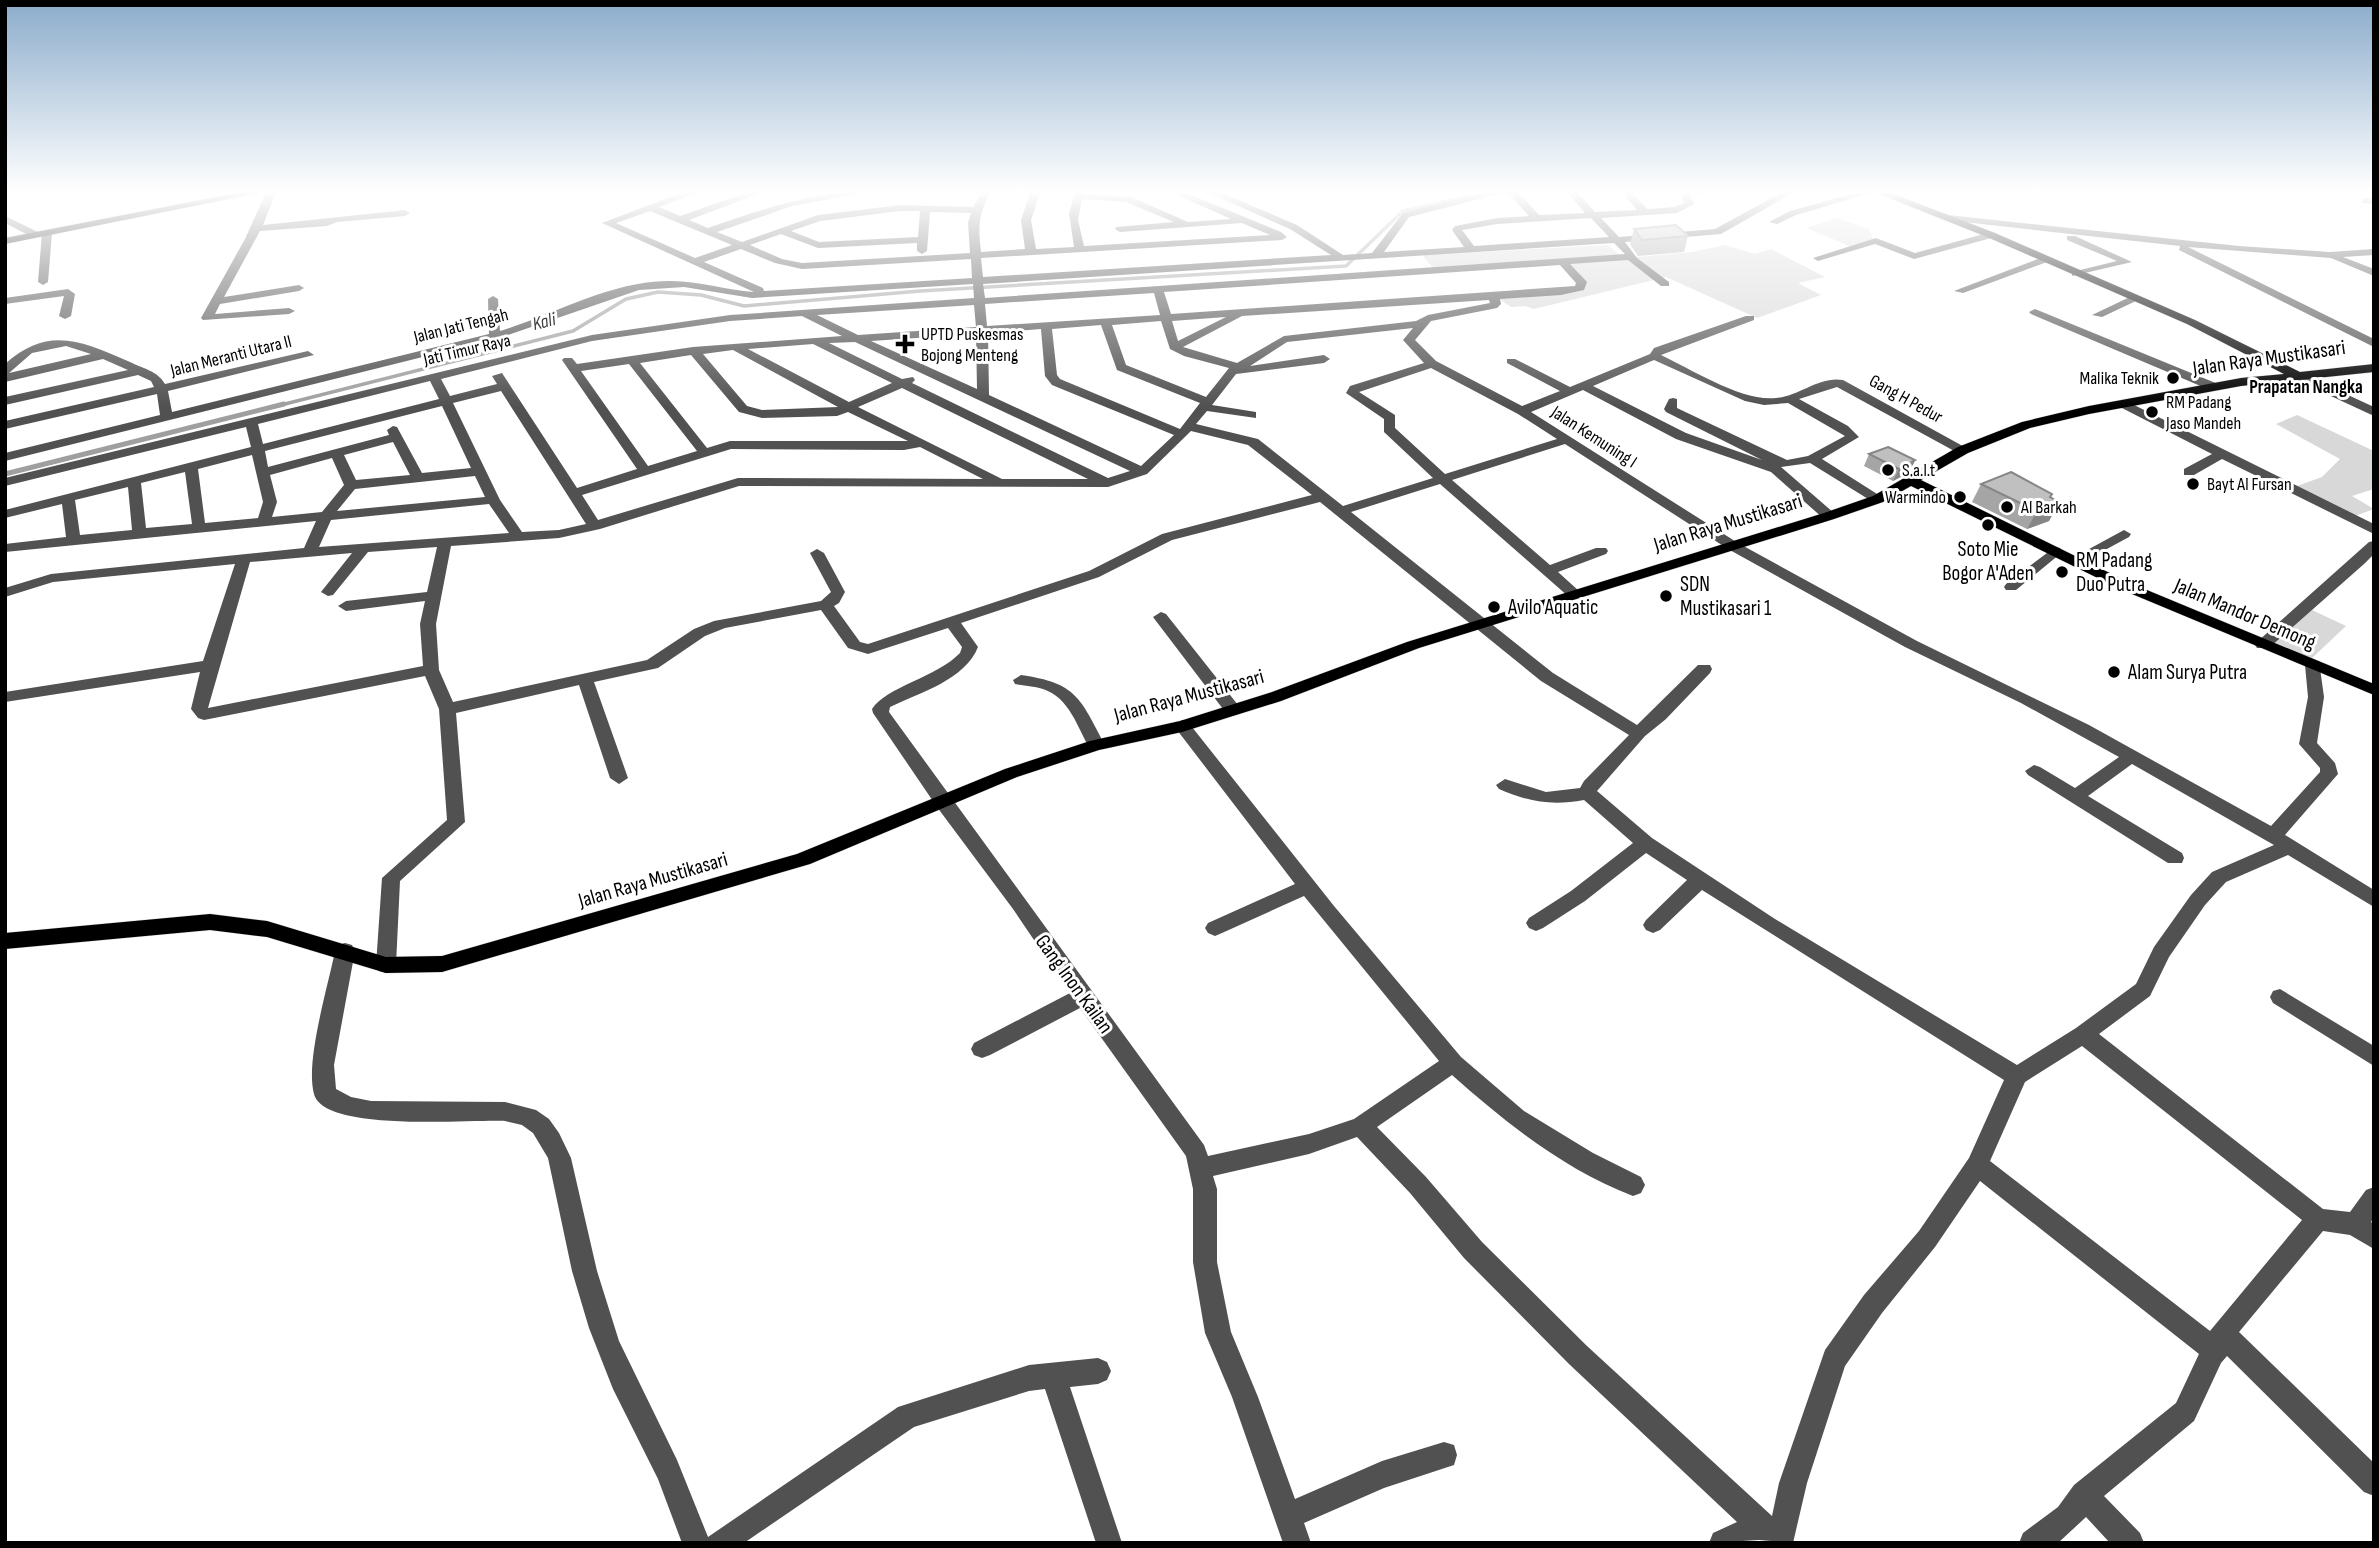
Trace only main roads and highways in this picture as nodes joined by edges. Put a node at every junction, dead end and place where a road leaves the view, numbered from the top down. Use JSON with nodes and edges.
{"nodes":[{"id":1,"x":2048,"y":262,"type":"edge"},
{"id":2,"x":2374,"y":368,"type":"edge"},
{"id":3,"x":2296,"y":375,"type":"junction"},
{"id":4,"x":1912,"y":481,"type":"junction"},
{"id":5,"x":2374,"y":690,"type":"edge"},
{"id":6,"x":5,"y":941,"type":"edge"}],
"edges":[{"from":1,"to":3,"type":"main road"},
{"from":2,"to":3,"type":"main road","name":"Jalan Raya Mustikasari"},
{"from":3,"to":4,"type":"main road","name":"Jalan Raya Mustikasari"},
{"from":4,"to":5,"type":"main road","name":"Jalan Mandor Demong"},
{"from":4,"to":6,"type":"main road","name":"Jalan Raya Mustikasari"}]}
